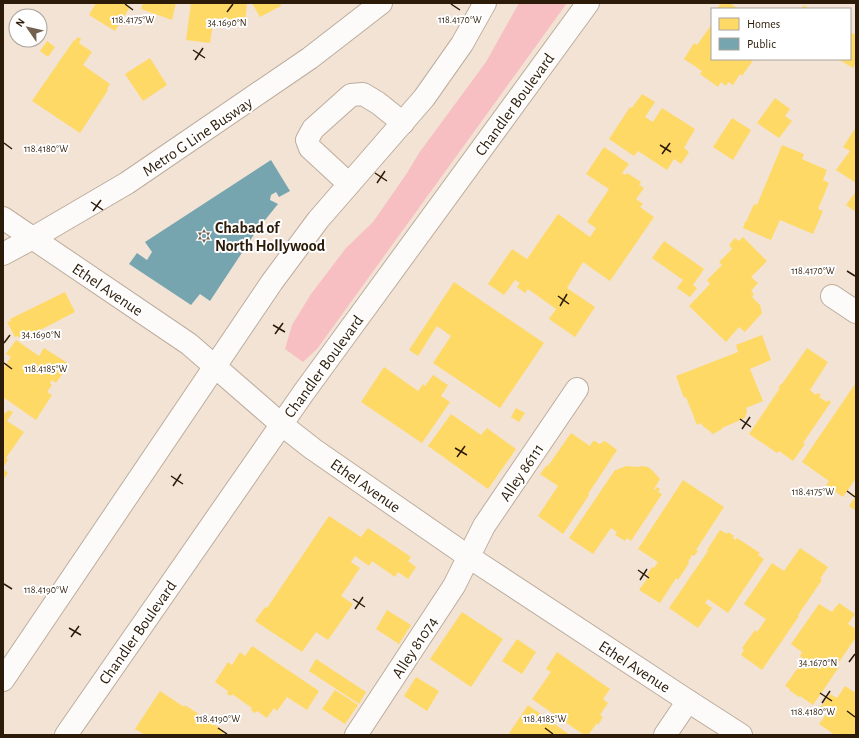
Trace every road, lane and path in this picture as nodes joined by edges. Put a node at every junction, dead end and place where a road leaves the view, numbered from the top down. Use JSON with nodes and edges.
{"nodes":[{"id":1,"x":381,"y":3,"type":"edge"},
{"id":2,"x":485,"y":3,"type":"edge"},
{"id":3,"x":588,"y":3,"type":"edge"},
{"id":4,"x":403,"y":123,"type":"junction"},
{"id":5,"x":349,"y":184,"type":"junction"},
{"id":6,"x":3,"y":218,"type":"edge"},
{"id":7,"x":33,"y":238,"type":"junction"},
{"id":8,"x":3,"y":254,"type":"edge"},
{"id":9,"x":832,"y":296,"type":"dead end"},
{"id":10,"x":856,"y":312,"type":"edge"},
{"id":11,"x":215,"y":366,"type":"junction"},
{"id":12,"x":576,"y":389,"type":"dead end"},
{"id":13,"x":281,"y":424,"type":"junction"},
{"id":14,"x":469,"y":557,"type":"junction"},
{"id":15,"x":3,"y":680,"type":"edge"},
{"id":16,"x":688,"y":701,"type":"junction"},
{"id":17,"x":66,"y":735,"type":"edge"},
{"id":18,"x":356,"y":735,"type":"edge"},
{"id":19,"x":665,"y":735,"type":"edge"},
{"id":20,"x":741,"y":735,"type":"edge"}],
"edges":[{"from":1,"to":7,"type":"street","name":"Metro G Line Busway"},
{"from":2,"to":4,"type":"street"},
{"from":3,"to":13,"type":"street","name":"Chandler Boulevard"},
{"from":4,"to":5,"type":"street"},
{"from":4,"to":5,"type":"street"},
{"from":5,"to":11,"type":"street"},
{"from":6,"to":7,"type":"street","name":"Ethel Avenue"},
{"from":7,"to":8,"type":"street","name":"Metro G Line Busway"},
{"from":7,"to":11,"type":"street","name":"Ethel Avenue"},
{"from":9,"to":10,"type":"street"},
{"from":11,"to":13,"type":"street","name":"Ethel Avenue"},
{"from":11,"to":15,"type":"street"},
{"from":12,"to":14,"type":"street","name":"Alley 86111"},
{"from":13,"to":14,"type":"street","name":"Ethel Avenue"},
{"from":13,"to":17,"type":"street","name":"Chandler Boulevard"},
{"from":14,"to":16,"type":"street","name":"Ethel Avenue"},
{"from":14,"to":18,"type":"street","name":"Alley 81074"},
{"from":16,"to":19,"type":"street"},
{"from":16,"to":20,"type":"street","name":"Ethel Avenue"}]}
